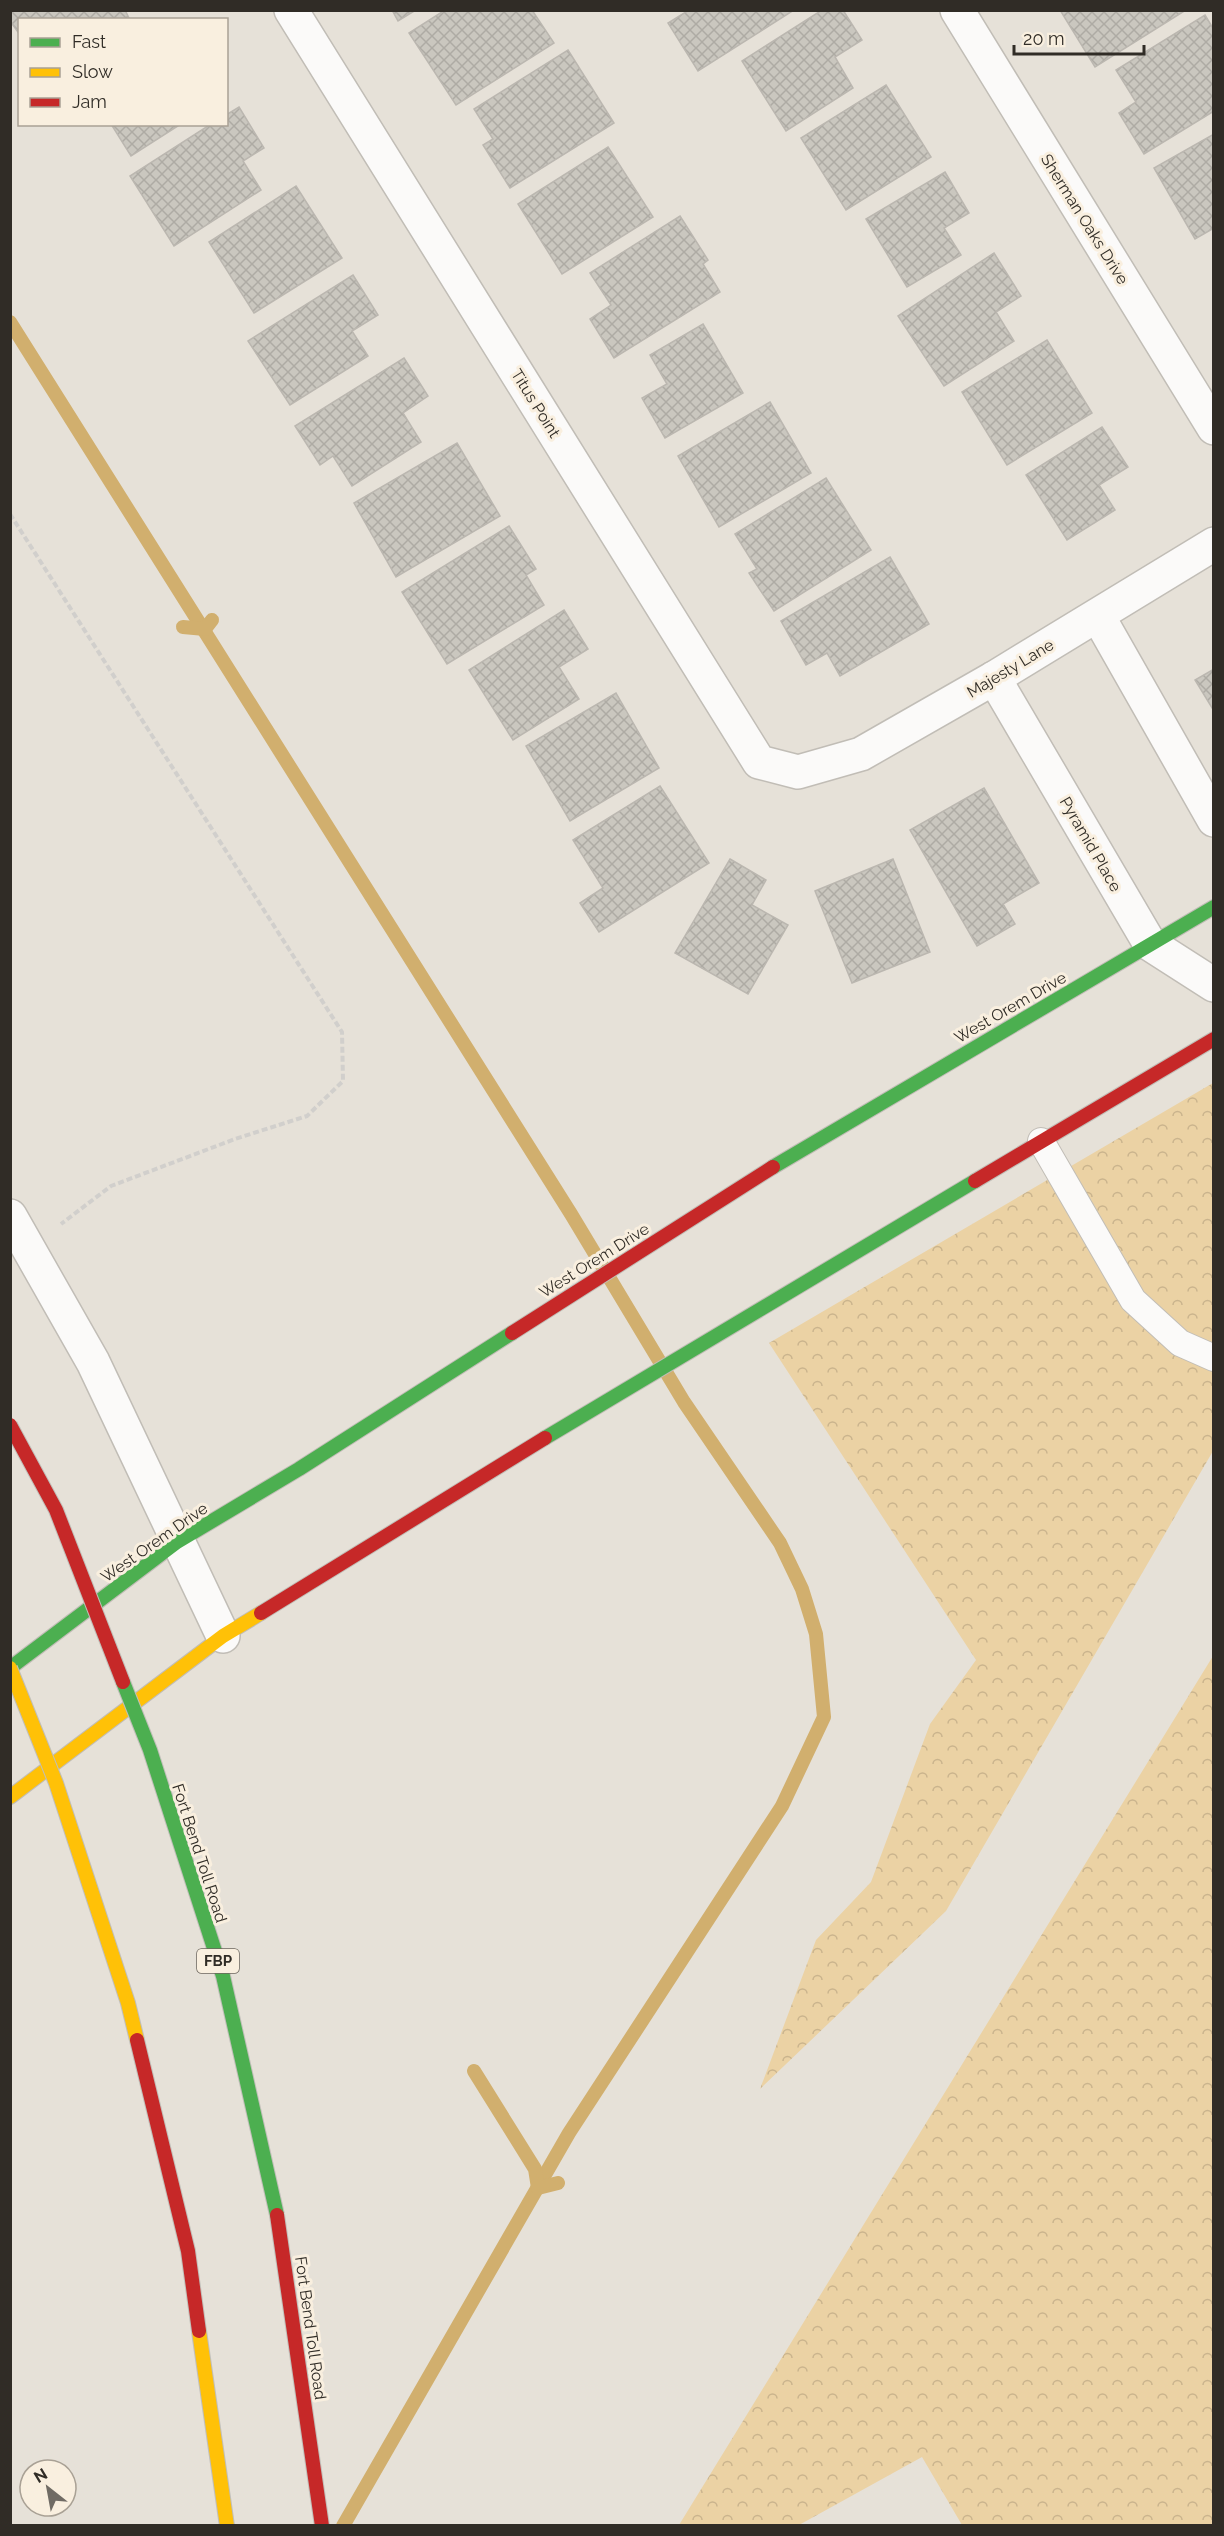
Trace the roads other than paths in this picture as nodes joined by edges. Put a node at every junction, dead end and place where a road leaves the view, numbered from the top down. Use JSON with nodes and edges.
{"nodes":[{"id":1,"x":291,"y":10,"type":"edge"},
{"id":2,"x":957,"y":10,"type":"edge"},
{"id":3,"x":1214,"y":428,"type":"edge"},
{"id":4,"x":1214,"y":544,"type":"edge"},
{"id":5,"x":1098,"y":616,"type":"junction"},
{"id":6,"x":994,"y":678,"type":"junction"},
{"id":7,"x":798,"y":772,"type":"joint"},
{"id":8,"x":1214,"y":820,"type":"edge"},
{"id":9,"x":1214,"y":907,"type":"edge"},
{"id":10,"x":1150,"y":944,"type":"junction"},
{"id":11,"x":1214,"y":986,"type":"edge"},
{"id":12,"x":1214,"y":1039,"type":"edge"},
{"id":13,"x":1041,"y":1141,"type":"junction"},
{"id":14,"x":10,"y":1215,"type":"edge"},
{"id":15,"x":1214,"y":1358,"type":"edge"},
{"id":16,"x":10,"y":1425,"type":"edge"},
{"id":17,"x":177,"y":1542,"type":"junction"},
{"id":18,"x":223,"y":1636,"type":"junction"},
{"id":19,"x":10,"y":1668,"type":"edge"},
{"id":20,"x":10,"y":1797,"type":"edge"},
{"id":21,"x":227,"y":2526,"type":"edge"},
{"id":22,"x":322,"y":2526,"type":"edge"}],
"edges":[{"from":1,"to":7,"type":"street","name":"Titus Point"},
{"from":2,"to":3,"type":"street","name":"Sherman Oaks Drive"},
{"from":4,"to":5,"type":"street","name":"Majesty Lane"},
{"from":5,"to":6,"type":"street","name":"Majesty Lane"},
{"from":5,"to":8,"type":"street"},
{"from":6,"to":7,"type":"street","name":"Majesty Lane"},
{"from":6,"to":10,"type":"street","name":"Pyramid Place"},
{"from":9,"to":10,"type":"main road","name":"West Orem Drive"},
{"from":10,"to":11,"type":"street","name":"Pyramid Place"},
{"from":10,"to":17,"type":"main road","name":"West Orem Drive"},
{"from":12,"to":13,"type":"main road"},
{"from":13,"to":15,"type":"lane"},
{"from":13,"to":18,"type":"main road"},
{"from":14,"to":17,"type":"street"},
{"from":16,"to":22,"type":"main road","name":"Fort Bend Toll Road","number":"FBP","bridge":true},
{"from":17,"to":18,"type":"street"},
{"from":17,"to":19,"type":"main road","name":"West Orem Drive"},
{"from":18,"to":20,"type":"main road"},
{"from":19,"to":21,"type":"main road","bridge":true}]}
